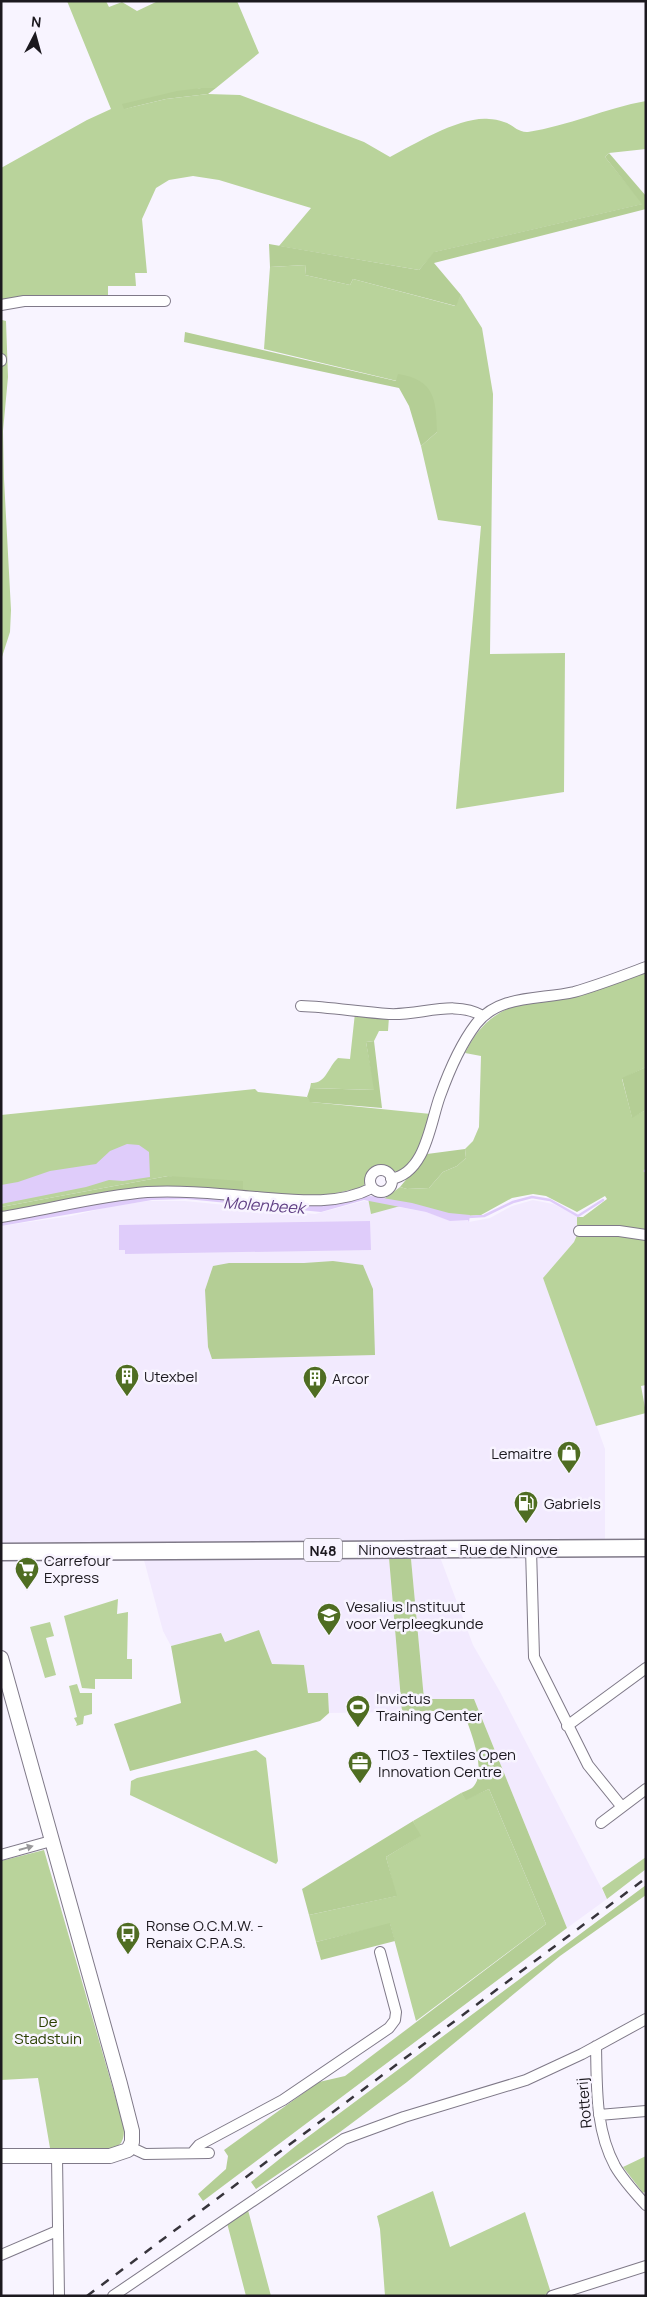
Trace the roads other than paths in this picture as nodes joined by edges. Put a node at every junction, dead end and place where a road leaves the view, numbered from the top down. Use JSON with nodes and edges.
{"nodes":[{"id":1,"x":165,"y":302,"type":"dead end"},
{"id":2,"x":1,"y":305,"type":"edge"},
{"id":3,"x":646,"y":967,"type":"edge"},
{"id":4,"x":300,"y":1006,"type":"dead end"},
{"id":5,"x":482,"y":1016,"type":"junction"},
{"id":6,"x":391,"y":1182,"type":"junction"},
{"id":7,"x":372,"y":1188,"type":"junction"},
{"id":8,"x":1,"y":1217,"type":"edge"},
{"id":9,"x":579,"y":1230,"type":"dead end"},
{"id":10,"x":646,"y":1235,"type":"edge"},
{"id":11,"x":646,"y":1548,"type":"edge"},
{"id":12,"x":531,"y":1549,"type":"junction"},
{"id":13,"x":1,"y":1552,"type":"edge"},
{"id":14,"x":1,"y":1658,"type":"edge"},
{"id":15,"x":646,"y":1668,"type":"edge"},
{"id":16,"x":567,"y":1726,"type":"junction"},
{"id":17,"x":646,"y":1789,"type":"edge"},
{"id":18,"x":622,"y":1807,"type":"junction"},
{"id":19,"x":601,"y":1824,"type":"dead end"},
{"id":20,"x":51,"y":1841,"type":"junction"},
{"id":21,"x":1,"y":1855,"type":"edge"},
{"id":22,"x":380,"y":1952,"type":"dead end"},
{"id":23,"x":646,"y":2019,"type":"edge"},
{"id":24,"x":596,"y":2046,"type":"junction"},
{"id":25,"x":646,"y":2111,"type":"edge"},
{"id":26,"x":599,"y":2115,"type":"junction"},
{"id":27,"x":124,"y":2151,"type":"junction"},
{"id":28,"x":193,"y":2152,"type":"junction"},
{"id":29,"x":210,"y":2153,"type":"dead end"},
{"id":30,"x":1,"y":2156,"type":"edge"},
{"id":31,"x":57,"y":2157,"type":"junction"},
{"id":32,"x":646,"y":2205,"type":"edge"},
{"id":33,"x":57,"y":2231,"type":"junction"},
{"id":34,"x":1,"y":2255,"type":"edge"},
{"id":35,"x":646,"y":2266,"type":"edge"},
{"id":36,"x":59,"y":2296,"type":"edge"},
{"id":37,"x":113,"y":2296,"type":"edge"},
{"id":38,"x":552,"y":2296,"type":"edge"}],
"edges":[{"from":1,"to":2,"type":"street"},
{"from":3,"to":5,"type":"street"},
{"from":4,"to":5,"type":"street"},
{"from":5,"to":6,"type":"street"},
{"from":6,"to":7,"type":"street"},
{"from":6,"to":7,"type":"street"},
{"from":7,"to":8,"type":"street"},
{"from":9,"to":10,"type":"street"},
{"from":11,"to":12,"type":"main road","name":"Ninovestraat - Rue de Ninove","number":"N48"},
{"from":12,"to":13,"type":"main road","name":"Ninovestraat - Rue de Ninove","number":"N48"},
{"from":12,"to":16,"type":"street"},
{"from":14,"to":20,"type":"street"},
{"from":15,"to":16,"type":"street"},
{"from":16,"to":18,"type":"street"},
{"from":17,"to":18,"type":"street"},
{"from":18,"to":19,"type":"street"},
{"from":21,"to":20,"type":"street","one_way":true},
{"from":20,"to":27,"type":"street"},
{"from":22,"to":28,"type":"street"},
{"from":23,"to":24,"type":"street"},
{"from":24,"to":26,"type":"street","name":"Rotterij"},
{"from":24,"to":37,"type":"street"},
{"from":25,"to":26,"type":"street"},
{"from":26,"to":32,"type":"street","name":"Rotterij"},
{"from":27,"to":28,"type":"street"},
{"from":27,"to":31,"type":"street"},
{"from":28,"to":29,"type":"street"},
{"from":30,"to":31,"type":"street"},
{"from":31,"to":33,"type":"street"},
{"from":33,"to":34,"type":"street"},
{"from":33,"to":36,"type":"street"},
{"from":35,"to":38,"type":"street"}]}
